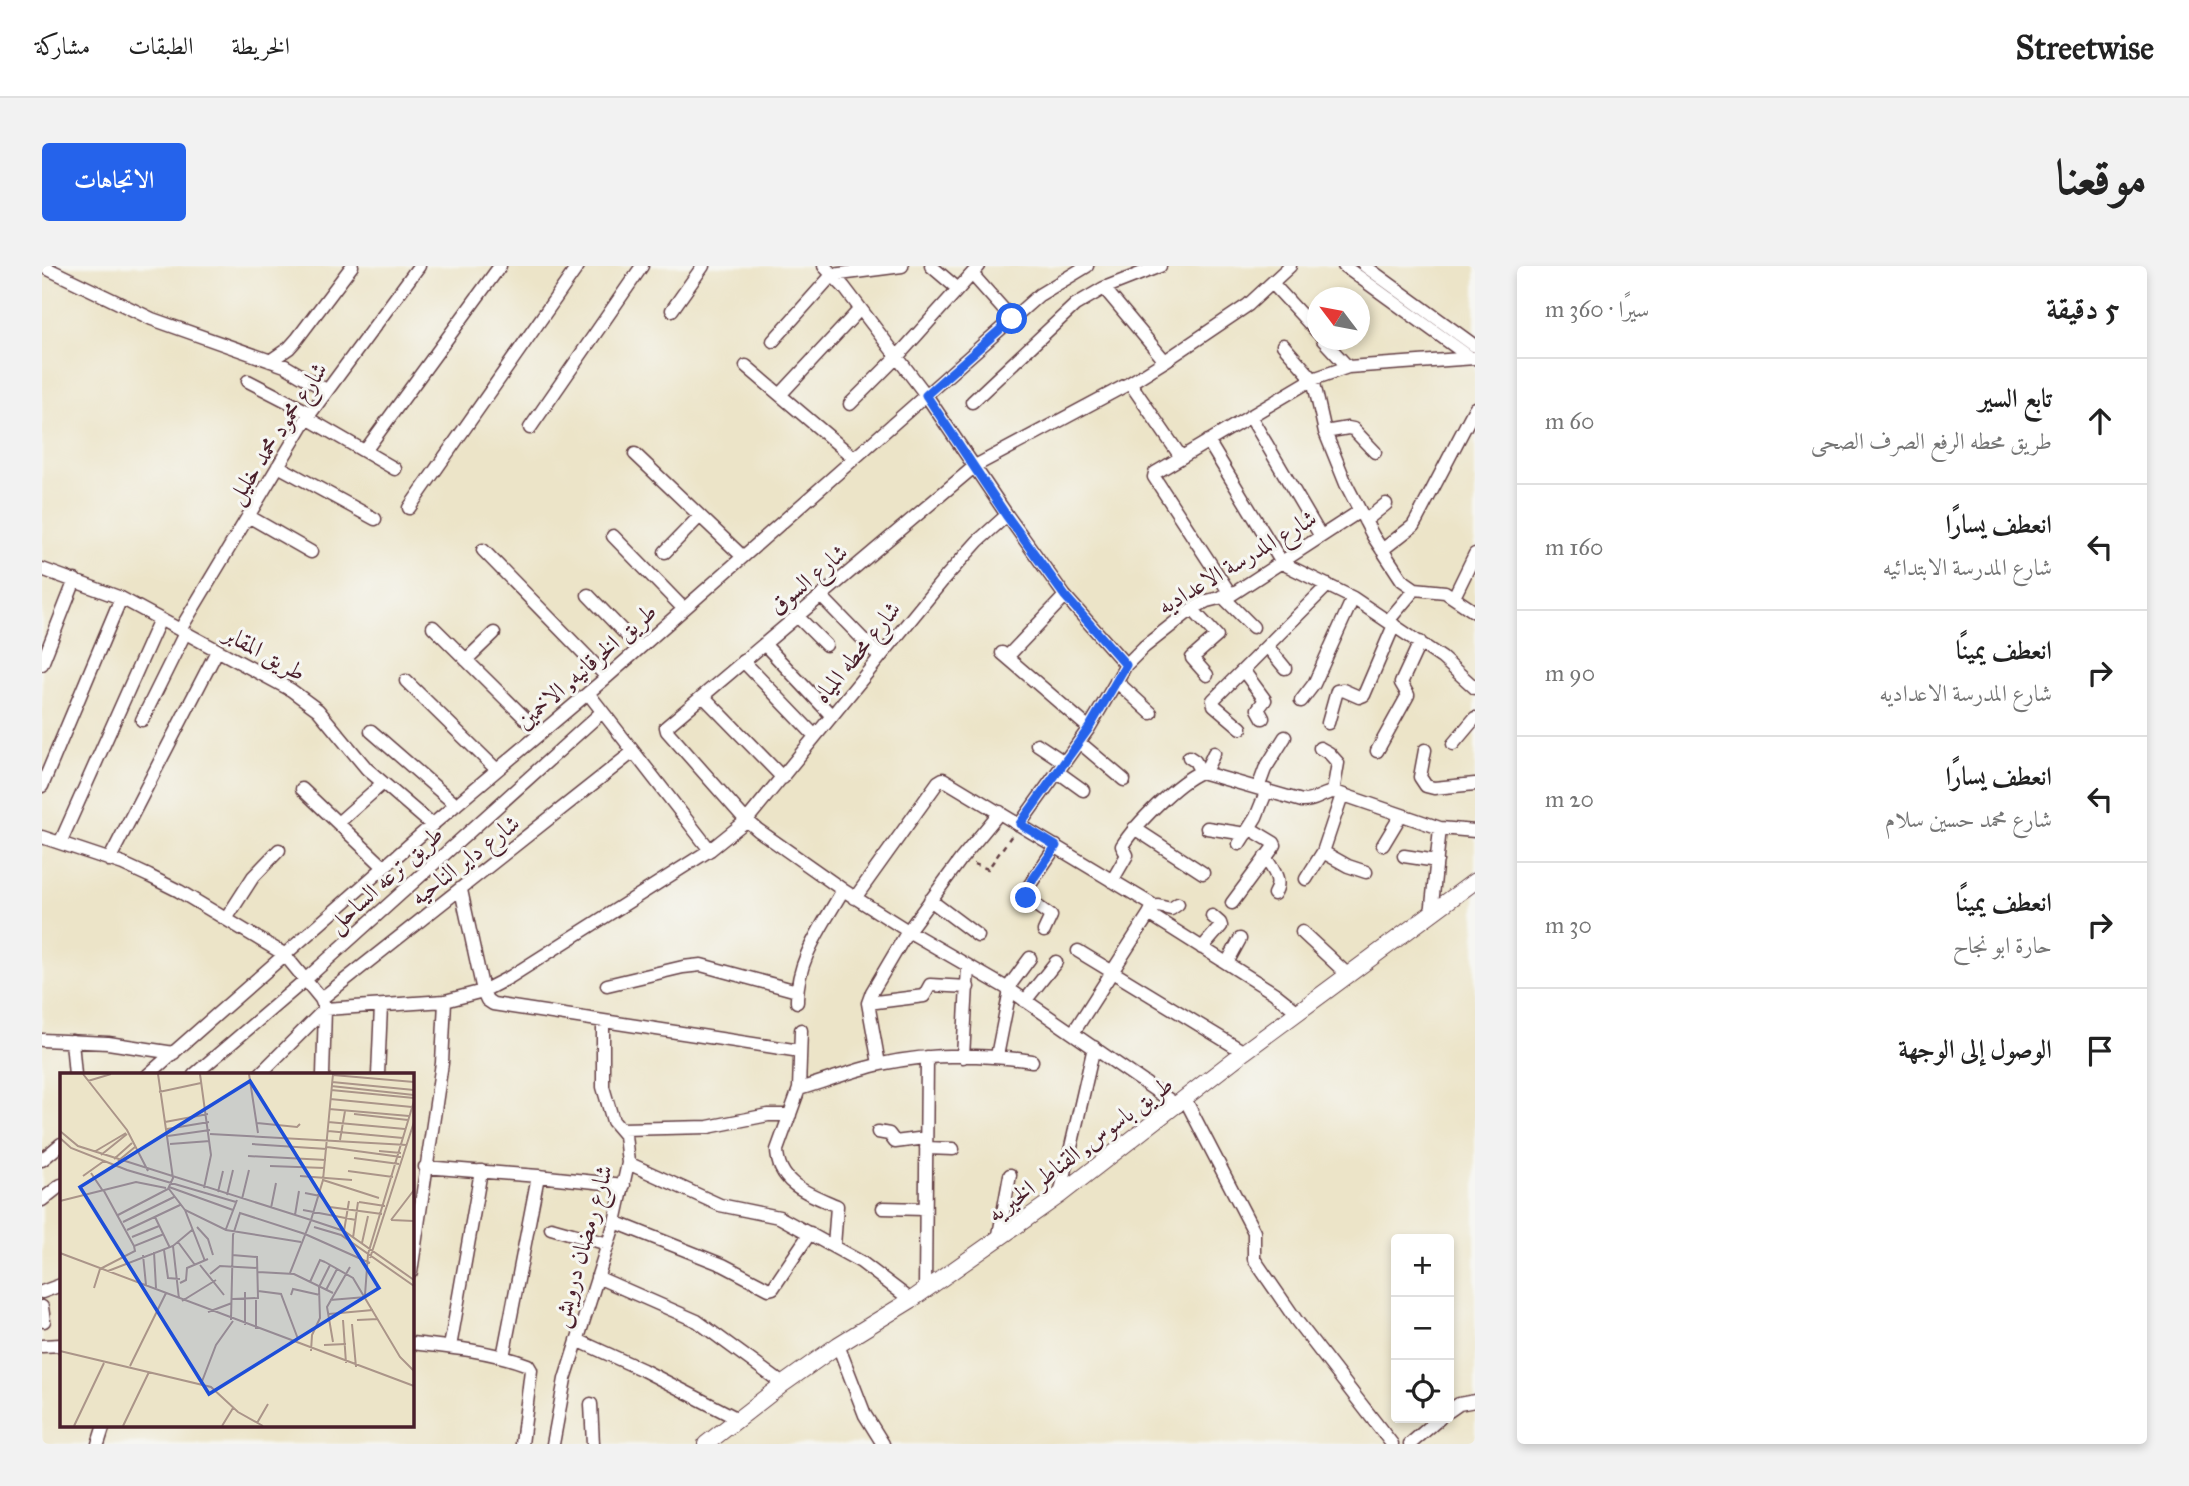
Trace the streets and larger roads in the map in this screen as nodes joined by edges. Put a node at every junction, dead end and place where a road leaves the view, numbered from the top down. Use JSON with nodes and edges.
{"nodes":[{"id":1,"x":42,"y":266,"type":"edge"},
{"id":2,"x":352,"y":266,"type":"edge"},
{"id":3,"x":419,"y":266,"type":"edge"},
{"id":4,"x":500,"y":266,"type":"edge"},
{"id":5,"x":578,"y":266,"type":"edge"},
{"id":6,"x":642,"y":266,"type":"edge"},
{"id":7,"x":702,"y":266,"type":"edge"},
{"id":8,"x":902,"y":266,"type":"edge"},
{"id":9,"x":931,"y":266,"type":"edge"},
{"id":10,"x":1085,"y":266,"type":"edge"},
{"id":11,"x":1160,"y":266,"type":"edge"},
{"id":12,"x":1290,"y":266,"type":"edge"},
{"id":13,"x":1344,"y":266,"type":"edge"},
{"id":14,"x":1365,"y":266,"type":"edge"},
{"id":15,"x":975,"y":270,"type":"edge"},
{"id":16,"x":828,"y":271,"type":"edge"},
{"id":17,"x":1273,"y":284,"type":"junction"},
{"id":18,"x":1104,"y":288,"type":"junction"},
{"id":19,"x":958,"y":289,"type":"junction"},
{"id":20,"x":860,"y":309,"type":"junction"},
{"id":21,"x":671,"y":310,"type":"dead end"},
{"id":22,"x":1012,"y":319,"type":"junction"},
{"id":23,"x":1307,"y":321,"type":"edge"},
{"id":24,"x":773,"y":341,"type":"dead end"},
{"id":25,"x":1283,"y":345,"type":"dead end"},
{"id":26,"x":1332,"y":350,"type":"edge"},
{"id":27,"x":1474,"y":354,"type":"edge"},
{"id":28,"x":897,"y":357,"type":"junction"},
{"id":29,"x":270,"y":361,"type":"junction"},
{"id":30,"x":1165,"y":361,"type":"junction"},
{"id":31,"x":746,"y":366,"type":"dead end"},
{"id":32,"x":1348,"y":367,"type":"junction"},
{"id":33,"x":1313,"y":379,"type":"junction"},
{"id":34,"x":248,"y":381,"type":"dead end"},
{"id":35,"x":1130,"y":383,"type":"junction"},
{"id":36,"x":327,"y":390,"type":"junction"},
{"id":37,"x":780,"y":395,"type":"junction"},
{"id":38,"x":926,"y":395,"type":"junction"},
{"id":39,"x":972,"y":402,"type":"dead end"},
{"id":40,"x":850,"y":404,"type":"dead end"},
{"id":41,"x":1475,"y":408,"type":"edge"},
{"id":42,"x":309,"y":416,"type":"junction"},
{"id":43,"x":1250,"y":416,"type":"junction"},
{"id":44,"x":530,"y":428,"type":"dead end"},
{"id":45,"x":1325,"y":432,"type":"junction"},
{"id":46,"x":1208,"y":441,"type":"junction"},
{"id":47,"x":365,"y":451,"type":"junction"},
{"id":48,"x":1375,"y":452,"type":"dead end"},
{"id":49,"x":635,"y":454,"type":"dead end"},
{"id":50,"x":1181,"y":457,"type":"junction"},
{"id":51,"x":854,"y":458,"type":"junction"},
{"id":52,"x":278,"y":466,"type":"junction"},
{"id":53,"x":975,"y":466,"type":"junction"},
{"id":54,"x":395,"y":469,"type":"dead end"},
{"id":55,"x":1386,"y":504,"type":"dead end"},
{"id":56,"x":409,"y":508,"type":"dead end"},
{"id":57,"x":1006,"y":515,"type":"junction"},
{"id":58,"x":248,"y":516,"type":"junction"},
{"id":59,"x":700,"y":516,"type":"junction"},
{"id":60,"x":1362,"y":516,"type":"junction"},
{"id":61,"x":375,"y":519,"type":"dead end"},
{"id":62,"x":1320,"y":535,"type":"junction"},
{"id":63,"x":613,"y":536,"type":"dead end"},
{"id":64,"x":483,"y":550,"type":"dead end"},
{"id":65,"x":1382,"y":550,"type":"junction"},
{"id":66,"x":665,"y":551,"type":"dead end"},
{"id":67,"x":312,"y":552,"type":"dead end"},
{"id":68,"x":1475,"y":554,"type":"edge"},
{"id":69,"x":742,"y":556,"type":"junction"},
{"id":70,"x":1282,"y":563,"type":"junction"},
{"id":71,"x":42,"y":569,"type":"edge"},
{"id":72,"x":75,"y":580,"type":"junction"},
{"id":73,"x":1328,"y":585,"type":"junction"},
{"id":74,"x":1415,"y":589,"type":"junction"},
{"id":75,"x":588,"y":595,"type":"dead end"},
{"id":76,"x":1226,"y":595,"type":"junction"},
{"id":77,"x":821,"y":596,"type":"junction"},
{"id":78,"x":1065,"y":596,"type":"junction"},
{"id":79,"x":1454,"y":597,"type":"junction"},
{"id":80,"x":121,"y":598,"type":"junction"},
{"id":81,"x":1353,"y":598,"type":"junction"},
{"id":82,"x":684,"y":609,"type":"junction"},
{"id":83,"x":1192,"y":609,"type":"junction"},
{"id":84,"x":1475,"y":612,"type":"edge"},
{"id":85,"x":797,"y":616,"type":"junction"},
{"id":86,"x":160,"y":619,"type":"junction"},
{"id":87,"x":1391,"y":623,"type":"junction"},
{"id":88,"x":433,"y":628,"type":"dead end"},
{"id":89,"x":1253,"y":628,"type":"dead end"},
{"id":90,"x":183,"y":631,"type":"junction"},
{"id":91,"x":494,"y":633,"type":"dead end"},
{"id":92,"x":1420,"y":642,"type":"junction"},
{"id":93,"x":764,"y":644,"type":"junction"},
{"id":94,"x":826,"y":645,"type":"dead end"},
{"id":95,"x":1267,"y":646,"type":"junction"},
{"id":96,"x":639,"y":649,"type":"junction"},
{"id":97,"x":217,"y":651,"type":"junction"},
{"id":98,"x":880,"y":657,"type":"junction"},
{"id":99,"x":466,"y":660,"type":"junction"},
{"id":100,"x":743,"y":661,"type":"junction"},
{"id":101,"x":42,"y":664,"type":"edge"},
{"id":102,"x":1126,"y":665,"type":"junction"},
{"id":103,"x":1285,"y":668,"type":"dead end"},
{"id":104,"x":1242,"y":670,"type":"junction"},
{"id":105,"x":1207,"y":675,"type":"dead end"},
{"id":106,"x":607,"y":677,"type":"junction"},
{"id":107,"x":406,"y":681,"type":"dead end"},
{"id":108,"x":1116,"y":681,"type":"junction"},
{"id":109,"x":1475,"y":688,"type":"edge"},
{"id":110,"x":1311,"y":690,"type":"junction"},
{"id":111,"x":588,"y":693,"type":"junction"},
{"id":112,"x":703,"y":696,"type":"junction"},
{"id":113,"x":1301,"y":701,"type":"dead end"},
{"id":114,"x":1333,"y":702,"type":"junction"},
{"id":115,"x":602,"y":712,"type":"junction"},
{"id":116,"x":1151,"y":713,"type":"dead end"},
{"id":117,"x":832,"y":716,"type":"junction"},
{"id":118,"x":1263,"y":718,"type":"dead end"},
{"id":119,"x":1475,"y":718,"type":"edge"},
{"id":120,"x":142,"y":720,"type":"dead end"},
{"id":121,"x":1328,"y":723,"type":"dead end"},
{"id":122,"x":1089,"y":728,"type":"junction"},
{"id":123,"x":1241,"y":728,"type":"dead end"},
{"id":124,"x":371,"y":731,"type":"dead end"},
{"id":125,"x":540,"y":733,"type":"junction"},
{"id":126,"x":815,"y":737,"type":"junction"},
{"id":127,"x":1285,"y":737,"type":"dead end"},
{"id":128,"x":1079,"y":742,"type":"junction"},
{"id":129,"x":1037,"y":744,"type":"dead end"},
{"id":130,"x":1453,"y":744,"type":"dead end"},
{"id":131,"x":1320,"y":748,"type":"dead end"},
{"id":132,"x":1426,"y":750,"type":"dead end"},
{"id":133,"x":1377,"y":751,"type":"dead end"},
{"id":134,"x":634,"y":752,"type":"junction"},
{"id":135,"x":1214,"y":753,"type":"dead end"},
{"id":136,"x":1189,"y":757,"type":"dead end"},
{"id":137,"x":1061,"y":767,"type":"junction"},
{"id":138,"x":497,"y":770,"type":"junction"},
{"id":139,"x":1203,"y":772,"type":"junction"},
{"id":140,"x":783,"y":778,"type":"junction"},
{"id":141,"x":1124,"y":780,"type":"dead end"},
{"id":142,"x":383,"y":783,"type":"junction"},
{"id":143,"x":1475,"y":784,"type":"edge"},
{"id":144,"x":42,"y":786,"type":"edge"},
{"id":145,"x":302,"y":789,"type":"dead end"},
{"id":146,"x":1263,"y":789,"type":"junction"},
{"id":147,"x":1083,"y":790,"type":"dead end"},
{"id":148,"x":1338,"y":794,"type":"junction"},
{"id":149,"x":456,"y":805,"type":"junction"},
{"id":150,"x":1000,"y":812,"type":"junction"},
{"id":151,"x":1401,"y":815,"type":"junction"},
{"id":152,"x":746,"y":821,"type":"junction"},
{"id":153,"x":338,"y":822,"type":"junction"},
{"id":154,"x":1020,"y":824,"type":"junction"},
{"id":155,"x":432,"y":825,"type":"junction"},
{"id":156,"x":1134,"y":828,"type":"junction"},
{"id":157,"x":1207,"y":828,"type":"dead end"},
{"id":158,"x":1440,"y":828,"type":"junction"},
{"id":159,"x":1475,"y":831,"type":"edge"},
{"id":160,"x":1245,"y":836,"type":"junction"},
{"id":161,"x":42,"y":837,"type":"edge"},
{"id":162,"x":60,"y":843,"type":"junction"},
{"id":163,"x":1383,"y":845,"type":"dead end"},
{"id":164,"x":1056,"y":846,"type":"junction"},
{"id":165,"x":279,"y":850,"type":"dead end"},
{"id":166,"x":710,"y":850,"type":"junction"},
{"id":167,"x":1323,"y":852,"type":"junction"},
{"id":168,"x":1404,"y":856,"type":"dead end"},
{"id":169,"x":1265,"y":858,"type":"junction"},
{"id":170,"x":109,"y":860,"type":"junction"},
{"id":171,"x":1437,"y":861,"type":"junction"},
{"id":172,"x":384,"y":867,"type":"junction"},
{"id":173,"x":1366,"y":872,"type":"dead end"},
{"id":174,"x":1203,"y":873,"type":"dead end"},
{"id":175,"x":1306,"y":879,"type":"dead end"},
{"id":176,"x":1112,"y":881,"type":"junction"},
{"id":177,"x":1475,"y":881,"type":"edge"},
{"id":178,"x":461,"y":890,"type":"junction"},
{"id":179,"x":843,"y":890,"type":"junction"},
{"id":180,"x":1274,"y":894,"type":"dead end"},
{"id":181,"x":855,"y":898,"type":"junction"},
{"id":182,"x":930,"y":900,"type":"junction"},
{"id":183,"x":1233,"y":903,"type":"dead end"},
{"id":184,"x":1178,"y":904,"type":"dead end"},
{"id":185,"x":1151,"y":909,"type":"junction"},
{"id":186,"x":1432,"y":915,"type":"junction"},
{"id":187,"x":1212,"y":916,"type":"dead end"},
{"id":188,"x":226,"y":919,"type":"junction"},
{"id":189,"x":908,"y":931,"type":"junction"},
{"id":190,"x":1044,"y":931,"type":"dead end"},
{"id":191,"x":1302,"y":932,"type":"dead end"},
{"id":192,"x":978,"y":936,"type":"dead end"},
{"id":193,"x":1240,"y":939,"type":"dead end"},
{"id":194,"x":1202,"y":948,"type":"junction"},
{"id":195,"x":1079,"y":951,"type":"dead end"},
{"id":196,"x":285,"y":954,"type":"junction"},
{"id":197,"x":1030,"y":958,"type":"dead end"},
{"id":198,"x":1056,"y":962,"type":"dead end"},
{"id":199,"x":1227,"y":964,"type":"junction"},
{"id":200,"x":968,"y":967,"type":"junction"},
{"id":201,"x":1112,"y":972,"type":"junction"},
{"id":202,"x":1348,"y":975,"type":"junction"},
{"id":203,"x":305,"y":980,"type":"junction"},
{"id":204,"x":607,"y":985,"type":"dead end"},
{"id":205,"x":968,"y":987,"type":"junction"},
{"id":206,"x":1008,"y":990,"type":"junction"},
{"id":207,"x":483,"y":991,"type":"junction"},
{"id":208,"x":445,"y":1001,"type":"junction"},
{"id":209,"x":1025,"y":1001,"type":"junction"},
{"id":210,"x":868,"y":1003,"type":"junction"},
{"id":211,"x":323,"y":1004,"type":"junction"},
{"id":212,"x":381,"y":1006,"type":"junction"},
{"id":213,"x":1298,"y":1012,"type":"junction"},
{"id":214,"x":603,"y":1022,"type":"junction"},
{"id":215,"x":801,"y":1030,"type":"dead end"},
{"id":216,"x":1073,"y":1033,"type":"junction"},
{"id":217,"x":72,"y":1041,"type":"junction"},
{"id":218,"x":44,"y":1042,"type":"edge"},
{"id":219,"x":1094,"y":1047,"type":"junction"},
{"id":220,"x":800,"y":1051,"type":"junction"},
{"id":221,"x":1244,"y":1052,"type":"junction"},
{"id":222,"x":174,"y":1053,"type":"junction"},
{"id":223,"x":997,"y":1056,"type":"junction"},
{"id":224,"x":926,"y":1057,"type":"junction"},
{"id":225,"x":963,"y":1057,"type":"junction"},
{"id":226,"x":1032,"y":1061,"type":"dead end"},
{"id":227,"x":878,"y":1064,"type":"junction"},
{"id":228,"x":75,"y":1073,"type":"edge"},
{"id":229,"x":150,"y":1073,"type":"edge"},
{"id":230,"x":196,"y":1073,"type":"edge"},
{"id":231,"x":261,"y":1073,"type":"edge"},
{"id":232,"x":323,"y":1073,"type":"edge"},
{"id":233,"x":378,"y":1073,"type":"edge"},
{"id":234,"x":799,"y":1089,"type":"junction"},
{"id":235,"x":1182,"y":1102,"type":"junction"},
{"id":236,"x":790,"y":1115,"type":"junction"},
{"id":237,"x":622,"y":1129,"type":"junction"},
{"id":238,"x":878,"y":1132,"type":"dead end"},
{"id":239,"x":926,"y":1143,"type":"junction"},
{"id":240,"x":60,"y":1145,"type":"edge"},
{"id":241,"x":953,"y":1149,"type":"dead end"},
{"id":242,"x":42,"y":1160,"type":"edge"},
{"id":243,"x":628,"y":1163,"type":"junction"},
{"id":244,"x":425,"y":1167,"type":"junction"},
{"id":245,"x":481,"y":1171,"type":"junction"},
{"id":246,"x":538,"y":1175,"type":"junction"},
{"id":247,"x":1010,"y":1175,"type":"dead end"},
{"id":248,"x":624,"y":1185,"type":"junction"},
{"id":249,"x":60,"y":1186,"type":"edge"},
{"id":250,"x":1060,"y":1195,"type":"junction"},
{"id":251,"x":42,"y":1200,"type":"edge"},
{"id":252,"x":883,"y":1208,"type":"dead end"},
{"id":253,"x":925,"y":1209,"type":"junction"},
{"id":254,"x":615,"y":1222,"type":"junction"},
{"id":255,"x":551,"y":1228,"type":"dead end"},
{"id":256,"x":810,"y":1233,"type":"junction"},
{"id":257,"x":998,"y":1240,"type":"junction"},
{"id":258,"x":608,"y":1244,"type":"junction"},
{"id":259,"x":834,"y":1245,"type":"junction"},
{"id":260,"x":413,"y":1257,"type":"edge"},
{"id":261,"x":597,"y":1277,"type":"junction"},
{"id":262,"x":60,"y":1286,"type":"edge"},
{"id":263,"x":925,"y":1290,"type":"junction"},
{"id":264,"x":42,"y":1292,"type":"edge"},
{"id":265,"x":911,"y":1300,"type":"junction"},
{"id":266,"x":42,"y":1307,"type":"edge"},
{"id":267,"x":44,"y":1321,"type":"dead end"},
{"id":268,"x":577,"y":1340,"type":"junction"},
{"id":269,"x":413,"y":1343,"type":"edge"},
{"id":270,"x":60,"y":1345,"type":"edge"},
{"id":271,"x":838,"y":1345,"type":"junction"},
{"id":272,"x":42,"y":1346,"type":"edge"},
{"id":273,"x":450,"y":1347,"type":"junction"},
{"id":274,"x":503,"y":1357,"type":"junction"},
{"id":275,"x":783,"y":1384,"type":"junction"},
{"id":276,"x":1475,"y":1401,"type":"edge"},
{"id":277,"x":591,"y":1404,"type":"dead end"},
{"id":278,"x":1454,"y":1408,"type":"edge"},
{"id":279,"x":738,"y":1419,"type":"junction"},
{"id":280,"x":1434,"y":1423,"type":"edge"},
{"id":281,"x":104,"y":1426,"type":"edge"},
{"id":282,"x":97,"y":1444,"type":"edge"},
{"id":283,"x":522,"y":1444,"type":"edge"},
{"id":284,"x":553,"y":1444,"type":"edge"},
{"id":285,"x":593,"y":1444,"type":"edge"},
{"id":286,"x":705,"y":1444,"type":"edge"},
{"id":287,"x":883,"y":1444,"type":"edge"},
{"id":288,"x":1392,"y":1444,"type":"edge"},
{"id":289,"x":1409,"y":1444,"type":"edge"}],
"edges":[{"from":1,"to":29,"type":"street"},
{"from":2,"to":29,"type":"street"},
{"from":3,"to":36,"type":"street","name":"شارع محمود محمد خليل"},
{"from":4,"to":47,"type":"street"},
{"from":5,"to":56,"type":"street"},
{"from":6,"to":44,"type":"street"},
{"from":7,"to":21,"type":"street"},
{"from":8,"to":16,"type":"street"},
{"from":9,"to":19,"type":"street"},
{"from":10,"to":22,"type":"street","name":"طريق الخرقانيه, الاخمين"},
{"from":11,"to":18,"type":"street"},
{"from":12,"to":17,"type":"street","name":"شارع السوق"},
{"from":13,"to":27,"type":"street"},
{"from":14,"to":27,"type":"street"},
{"from":15,"to":19,"type":"street"},
{"from":15,"to":22,"type":"street"},
{"from":16,"to":20,"type":"street"},
{"from":16,"to":24,"type":"street"},
{"from":17,"to":23,"type":"street"},
{"from":17,"to":30,"type":"street","name":"شارع السوق"},
{"from":18,"to":30,"type":"street"},
{"from":18,"to":39,"type":"street"},
{"from":19,"to":28,"type":"street"},
{"from":20,"to":28,"type":"street"},
{"from":20,"to":37,"type":"street"},
{"from":22,"to":38,"type":"street","name":"طريق الخرقانيه, الاخمين"},
{"from":25,"to":33,"type":"street"},
{"from":26,"to":32,"type":"street"},
{"from":27,"to":32,"type":"street"},
{"from":28,"to":38,"type":"street"},
{"from":28,"to":40,"type":"street"},
{"from":29,"to":36,"type":"street"},
{"from":30,"to":35,"type":"street","name":"شارع السوق"},
{"from":31,"to":37,"type":"street"},
{"from":32,"to":33,"type":"street"},
{"from":33,"to":43,"type":"street"},
{"from":33,"to":45,"type":"street"},
{"from":34,"to":42,"type":"street"},
{"from":35,"to":50,"type":"street"},
{"from":35,"to":53,"type":"street","name":"شارع السوق"},
{"from":36,"to":42,"type":"street","name":"شارع محمود محمد خليل"},
{"from":37,"to":51,"type":"street"},
{"from":38,"to":51,"type":"street","name":"طريق الخرقانيه, الاخمين"},
{"from":38,"to":53,"type":"street"},
{"from":41,"to":65,"type":"street"},
{"from":42,"to":47,"type":"street"},
{"from":42,"to":52,"type":"street","name":"شارع محمود محمد خليل"},
{"from":43,"to":46,"type":"street"},
{"from":43,"to":62,"type":"street"},
{"from":45,"to":48,"type":"street"},
{"from":45,"to":60,"type":"street"},
{"from":46,"to":50,"type":"street"},
{"from":46,"to":70,"type":"street"},
{"from":47,"to":54,"type":"street"},
{"from":49,"to":59,"type":"street"},
{"from":50,"to":76,"type":"street"},
{"from":51,"to":69,"type":"street","name":"طريق الخرقانيه, الاخمين"},
{"from":52,"to":58,"type":"street","name":"شارع محمود محمد خليل"},
{"from":52,"to":61,"type":"street"},
{"from":53,"to":57,"type":"street"},
{"from":53,"to":77,"type":"street","name":"شارع السوق"},
{"from":55,"to":60,"type":"street","name":"شارع المدرسة الاعداديه"},
{"from":57,"to":78,"type":"street"},
{"from":57,"to":98,"type":"street","name":"شارع محطه المياه"},
{"from":58,"to":67,"type":"street"},
{"from":58,"to":90,"type":"street","name":"شارع محمود محمد خليل"},
{"from":59,"to":66,"type":"street"},
{"from":59,"to":69,"type":"street"},
{"from":60,"to":62,"type":"street","name":"شارع المدرسة الاعداديه"},
{"from":60,"to":65,"type":"street"},
{"from":62,"to":70,"type":"street","name":"شارع المدرسة الاعداديه"},
{"from":63,"to":82,"type":"street"},
{"from":64,"to":106,"type":"street"},
{"from":65,"to":74,"type":"street"},
{"from":68,"to":79,"type":"street"},
{"from":69,"to":82,"type":"street","name":"طريق الخرقانيه, الاخمين"},
{"from":70,"to":73,"type":"street"},
{"from":70,"to":76,"type":"street","name":"شارع المدرسة الاعداديه"},
{"from":71,"to":72,"type":"street","name":"طريق المقابر"},
{"from":72,"to":80,"type":"street","name":"طريق المقابر"},
{"from":72,"to":101,"type":"street"},
{"from":73,"to":81,"type":"street"},
{"from":73,"to":95,"type":"street"},
{"from":74,"to":79,"type":"street"},
{"from":74,"to":87,"type":"street"},
{"from":75,"to":96,"type":"street"},
{"from":76,"to":83,"type":"street","name":"شارع المدرسة الاعداديه"},
{"from":76,"to":89,"type":"street"},
{"from":77,"to":85,"type":"street","name":"شارع السوق"},
{"from":77,"to":98,"type":"street"},
{"from":78,"to":102,"type":"street"},
{"from":78,"to":122,"type":"street"},
{"from":79,"to":84,"type":"street"},
{"from":80,"to":86,"type":"street","name":"طريق المقابر"},
{"from":80,"to":144,"type":"street"},
{"from":81,"to":87,"type":"street"},
{"from":81,"to":110,"type":"street"},
{"from":82,"to":96,"type":"street","name":"طريق الخرقانيه, الاخمين"},
{"from":83,"to":102,"type":"street","name":"شارع المدرسة الاعداديه"},
{"from":83,"to":105,"type":"street"},
{"from":85,"to":93,"type":"street","name":"شارع السوق"},
{"from":85,"to":94,"type":"street"},
{"from":86,"to":90,"type":"street","name":"طريق المقابر"},
{"from":86,"to":162,"type":"street"},
{"from":87,"to":92,"type":"street"},
{"from":87,"to":114,"type":"street"},
{"from":88,"to":99,"type":"street"},
{"from":90,"to":97,"type":"street","name":"طريق المقابر"},
{"from":90,"to":120,"type":"street","name":"شارع محمود محمد خليل"},
{"from":91,"to":99,"type":"street"},
{"from":92,"to":109,"type":"street"},
{"from":92,"to":133,"type":"street"},
{"from":93,"to":100,"type":"street","name":"شارع السوق"},
{"from":93,"to":117,"type":"street"},
{"from":95,"to":103,"type":"street"},
{"from":95,"to":104,"type":"street"},
{"from":96,"to":106,"type":"street","name":"طريق الخرقانيه, الاخمين"},
{"from":97,"to":142,"type":"street","name":"طريق المقابر"},
{"from":97,"to":170,"type":"street"},
{"from":98,"to":117,"type":"street","name":"شارع محطه المياه"},
{"from":99,"to":125,"type":"street"},
{"from":100,"to":112,"type":"street","name":"شارع السوق"},
{"from":100,"to":126,"type":"street"},
{"from":102,"to":108,"type":"street","name":"شارع المدرسة الاعداديه"},
{"from":104,"to":118,"type":"street"},
{"from":104,"to":123,"type":"street"},
{"from":106,"to":111,"type":"street","name":"طريق الخرقانيه, الاخمين"},
{"from":107,"to":138,"type":"street"},
{"from":108,"to":116,"type":"street"},
{"from":108,"to":122,"type":"street","name":"شارع المدرسة الاعداديه"},
{"from":110,"to":113,"type":"street"},
{"from":110,"to":114,"type":"street"},
{"from":111,"to":115,"type":"street"},
{"from":111,"to":125,"type":"street","name":"طريق الخرقانيه, الاخمين"},
{"from":112,"to":140,"type":"street"},
{"from":112,"to":152,"type":"street","name":"شارع السوق"},
{"from":114,"to":121,"type":"street"},
{"from":115,"to":134,"type":"street"},
{"from":115,"to":203,"type":"street","name":"طريق ترعه الساحل"},
{"from":117,"to":126,"type":"street","name":"شارع محطه المياه"},
{"from":119,"to":130,"type":"street"},
{"from":122,"to":128,"type":"street","name":"شارع المدرسة الاعداديه"},
{"from":124,"to":149,"type":"street"},
{"from":125,"to":138,"type":"street","name":"طريق الخرقانيه, الاخمين"},
{"from":126,"to":140,"type":"street","name":"شارع محطه المياه"},
{"from":127,"to":146,"type":"street"},
{"from":128,"to":137,"type":"street","name":"شارع المدرسة الاعداديه"},
{"from":128,"to":141,"type":"street"},
{"from":129,"to":137,"type":"street"},
{"from":131,"to":148,"type":"street"},
{"from":132,"to":143,"type":"street"},
{"from":134,"to":166,"type":"street"},
{"from":134,"to":178,"type":"street","name":"شارع داير الناحيه"},
{"from":135,"to":139,"type":"street"},
{"from":136,"to":139,"type":"street"},
{"from":137,"to":147,"type":"street"},
{"from":137,"to":154,"type":"street","name":"شارع المدرسة الاعداديه"},
{"from":138,"to":149,"type":"street","name":"طريق الخرقانيه, الاخمين"},
{"from":139,"to":146,"type":"street"},
{"from":139,"to":156,"type":"street"},
{"from":140,"to":152,"type":"street","name":"شارع محطه المياه"},
{"from":142,"to":153,"type":"street"},
{"from":142,"to":155,"type":"street","name":"طريق المقابر"},
{"from":145,"to":153,"type":"street"},
{"from":146,"to":148,"type":"street"},
{"from":146,"to":160,"type":"street"},
{"from":148,"to":151,"type":"street"},
{"from":148,"to":167,"type":"street"},
{"from":149,"to":155,"type":"street","name":"طريق الخرقانيه, الاخمين"},
{"from":150,"to":154,"type":"street"},
{"from":150,"to":181,"type":"street"},
{"from":150,"to":182,"type":"street"},
{"from":151,"to":158,"type":"street"},
{"from":151,"to":163,"type":"street"},
{"from":152,"to":166,"type":"street","name":"شارع محطه المياه"},
{"from":152,"to":179,"type":"street"},
{"from":153,"to":172,"type":"street"},
{"from":154,"to":164,"type":"street"},
{"from":155,"to":172,"type":"street","name":"طريق الخرقانيه, الاخمين"},
{"from":156,"to":174,"type":"street"},
{"from":156,"to":176,"type":"street"},
{"from":157,"to":160,"type":"street"},
{"from":158,"to":159,"type":"street"},
{"from":158,"to":171,"type":"street"},
{"from":160,"to":169,"type":"street"},
{"from":161,"to":162,"type":"street"},
{"from":162,"to":170,"type":"street"},
{"from":164,"to":176,"type":"street"},
{"from":164,"to":190,"type":"street"},
{"from":165,"to":188,"type":"street"},
{"from":166,"to":207,"type":"street","name":"شارع محطه المياه"},
{"from":167,"to":173,"type":"street"},
{"from":167,"to":175,"type":"street"},
{"from":168,"to":171,"type":"street"},
{"from":169,"to":180,"type":"street"},
{"from":169,"to":183,"type":"street"},
{"from":170,"to":188,"type":"street"},
{"from":171,"to":186,"type":"street"},
{"from":172,"to":196,"type":"street","name":"طريق الخرقانيه, الاخمين"},
{"from":176,"to":185,"type":"street"},
{"from":177,"to":186,"type":"street","name":"طريق باسوس, القناطر الخيريه"},
{"from":178,"to":207,"type":"street"},
{"from":178,"to":211,"type":"street","name":"شارع داير الناحيه"},
{"from":179,"to":181,"type":"street"},
{"from":179,"to":204,"type":"street"},
{"from":181,"to":189,"type":"street"},
{"from":182,"to":189,"type":"street"},
{"from":182,"to":192,"type":"street"},
{"from":184,"to":185,"type":"street"},
{"from":185,"to":194,"type":"street"},
{"from":185,"to":201,"type":"street"},
{"from":186,"to":202,"type":"street","name":"طريق باسوس, القناطر الخيريه"},
{"from":187,"to":194,"type":"street"},
{"from":188,"to":196,"type":"street"},
{"from":189,"to":200,"type":"street"},
{"from":189,"to":210,"type":"street"},
{"from":191,"to":202,"type":"street"},
{"from":193,"to":199,"type":"street"},
{"from":194,"to":199,"type":"street"},
{"from":195,"to":201,"type":"street"},
{"from":196,"to":203,"type":"street"},
{"from":196,"to":222,"type":"street","name":"طريق الخرقانيه, الاخمين"},
{"from":197,"to":206,"type":"street"},
{"from":198,"to":209,"type":"street"},
{"from":199,"to":213,"type":"street"},
{"from":200,"to":205,"type":"street"},
{"from":200,"to":206,"type":"street"},
{"from":201,"to":216,"type":"street"},
{"from":201,"to":221,"type":"street"},
{"from":202,"to":213,"type":"street","name":"طريق باسوس, القناطر الخيريه"},
{"from":203,"to":211,"type":"street"},
{"from":203,"to":230,"type":"street","name":"طريق ترعه الساحل"},
{"from":205,"to":210,"type":"street"},
{"from":205,"to":225,"type":"street"},
{"from":206,"to":209,"type":"street"},
{"from":206,"to":223,"type":"street"},
{"from":207,"to":208,"type":"street","name":"شارع محطه المياه"},
{"from":207,"to":214,"type":"street"},
{"from":208,"to":212,"type":"street","name":"شارع محطه المياه"},
{"from":208,"to":244,"type":"street"},
{"from":209,"to":216,"type":"street"},
{"from":210,"to":227,"type":"street"},
{"from":211,"to":212,"type":"street","name":"شارع محطه المياه"},
{"from":211,"to":231,"type":"street","name":"شارع داير الناحيه"},
{"from":211,"to":232,"type":"street"},
{"from":212,"to":233,"type":"street"},
{"from":213,"to":221,"type":"street","name":"طريق باسوس, القناطر الخيريه"},
{"from":214,"to":220,"type":"street"},
{"from":214,"to":237,"type":"street","name":"شارع رمضان درويش"},
{"from":215,"to":220,"type":"street"},
{"from":216,"to":219,"type":"street"},
{"from":217,"to":218,"type":"street"},
{"from":217,"to":222,"type":"street"},
{"from":217,"to":228,"type":"street"},
{"from":219,"to":235,"type":"street"},
{"from":219,"to":250,"type":"street"},
{"from":220,"to":234,"type":"street"},
{"from":221,"to":235,"type":"street","name":"طريق باسوس, القناطر الخيريه"},
{"from":222,"to":229,"type":"street","name":"طريق الخرقانيه, الاخمين"},
{"from":223,"to":225,"type":"street"},
{"from":223,"to":226,"type":"street"},
{"from":224,"to":225,"type":"street"},
{"from":224,"to":227,"type":"street"},
{"from":224,"to":239,"type":"street"},
{"from":227,"to":234,"type":"street"},
{"from":234,"to":236,"type":"street"},
{"from":235,"to":250,"type":"street","name":"طريق باسوس, القناطر الخيريه"},
{"from":235,"to":288,"type":"street"},
{"from":236,"to":237,"type":"street"},
{"from":236,"to":259,"type":"street"},
{"from":237,"to":243,"type":"street","name":"شارع رمضان درويش"},
{"from":238,"to":239,"type":"street"},
{"from":239,"to":241,"type":"street"},
{"from":239,"to":253,"type":"street"},
{"from":240,"to":242,"type":"street"},
{"from":243,"to":248,"type":"street","name":"شارع رمضان درويش"},
{"from":243,"to":256,"type":"street"},
{"from":244,"to":245,"type":"street"},
{"from":244,"to":260,"type":"street"},
{"from":245,"to":246,"type":"street"},
{"from":245,"to":273,"type":"street"},
{"from":246,"to":248,"type":"street"},
{"from":246,"to":274,"type":"street"},
{"from":247,"to":257,"type":"street"},
{"from":248,"to":254,"type":"street","name":"شارع رمضان درويش"},
{"from":249,"to":251,"type":"street"},
{"from":250,"to":257,"type":"street","name":"طريق باسوس, القناطر الخيريه"},
{"from":252,"to":253,"type":"street"},
{"from":253,"to":263,"type":"street"},
{"from":254,"to":256,"type":"street"},
{"from":254,"to":258,"type":"street","name":"شارع رمضان درويش"},
{"from":255,"to":258,"type":"street"},
{"from":256,"to":259,"type":"street"},
{"from":257,"to":263,"type":"street","name":"طريق باسوس, القناطر الخيريه"},
{"from":258,"to":261,"type":"street","name":"شارع رمضان درويش"},
{"from":259,"to":265,"type":"street"},
{"from":261,"to":268,"type":"street","name":"شارع رمضان درويش"},
{"from":261,"to":275,"type":"street"},
{"from":262,"to":264,"type":"street"},
{"from":263,"to":265,"type":"street","name":"طريق باسوس, القناطر الخيريه"},
{"from":265,"to":271,"type":"street","name":"طريق باسوس, القناطر الخيريه"},
{"from":266,"to":267,"type":"street"},
{"from":268,"to":279,"type":"street"},
{"from":268,"to":284,"type":"street","name":"شارع رمضان درويش"},
{"from":269,"to":273,"type":"street"},
{"from":270,"to":272,"type":"street"},
{"from":271,"to":275,"type":"street","name":"طريق باسوس, القناطر الخيريه"},
{"from":271,"to":287,"type":"street"},
{"from":273,"to":274,"type":"street"},
{"from":274,"to":283,"type":"street"},
{"from":275,"to":279,"type":"street","name":"طريق باسوس, القناطر الخيريه"},
{"from":276,"to":278,"type":"street"},
{"from":277,"to":285,"type":"street"},
{"from":279,"to":286,"type":"street","name":"طريق باسوس, القناطر الخيريه"},
{"from":280,"to":289,"type":"street"},
{"from":281,"to":282,"type":"street"}]}
